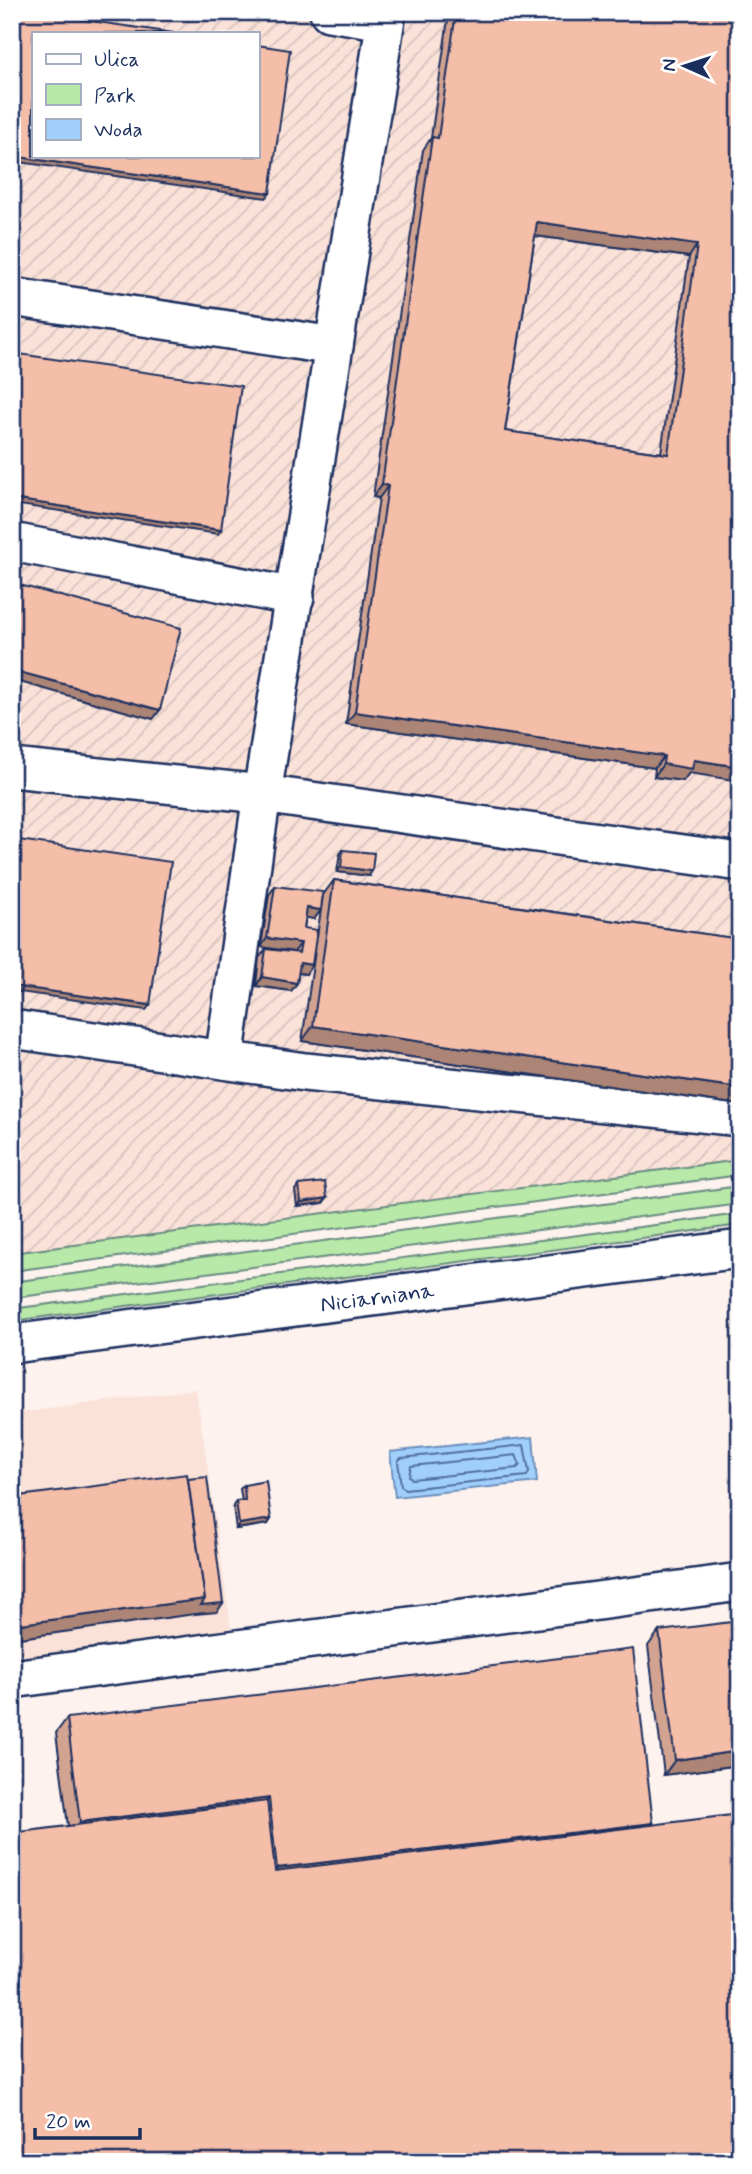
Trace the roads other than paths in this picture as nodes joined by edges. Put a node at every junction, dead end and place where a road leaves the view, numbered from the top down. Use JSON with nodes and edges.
{"nodes":[{"id":1,"x":329,"y":12,"type":"edge"},
{"id":2,"x":386,"y":17,"type":"edge"},
{"id":3,"x":12,"y":297,"type":"edge"},
{"id":4,"x":334,"y":346,"type":"junction"},
{"id":5,"x":12,"y":542,"type":"edge"},
{"id":6,"x":295,"y":597,"type":"junction"},
{"id":7,"x":12,"y":768,"type":"edge"},
{"id":8,"x":262,"y":794,"type":"junction"},
{"id":9,"x":740,"y":862,"type":"edge"},
{"id":10,"x":12,"y":1029,"type":"edge"},
{"id":11,"x":224,"y":1060,"type":"junction"},
{"id":12,"x":740,"y":1117,"type":"edge"},
{"id":13,"x":740,"y":1249,"type":"edge"},
{"id":14,"x":12,"y":1344,"type":"edge"},
{"id":15,"x":740,"y":1582,"type":"edge"},
{"id":16,"x":12,"y":1679,"type":"edge"}],
"edges":[{"from":1,"to":2,"type":"street"},
{"from":2,"to":4,"type":"street"},
{"from":3,"to":4,"type":"street"},
{"from":4,"to":6,"type":"street"},
{"from":5,"to":6,"type":"street"},
{"from":6,"to":8,"type":"street"},
{"from":7,"to":8,"type":"street"},
{"from":8,"to":9,"type":"street"},
{"from":8,"to":11,"type":"street"},
{"from":10,"to":11,"type":"street"},
{"from":11,"to":12,"type":"street"},
{"from":13,"to":14,"type":"street","name":"Niciarniana"},
{"from":15,"to":16,"type":"street"}]}
